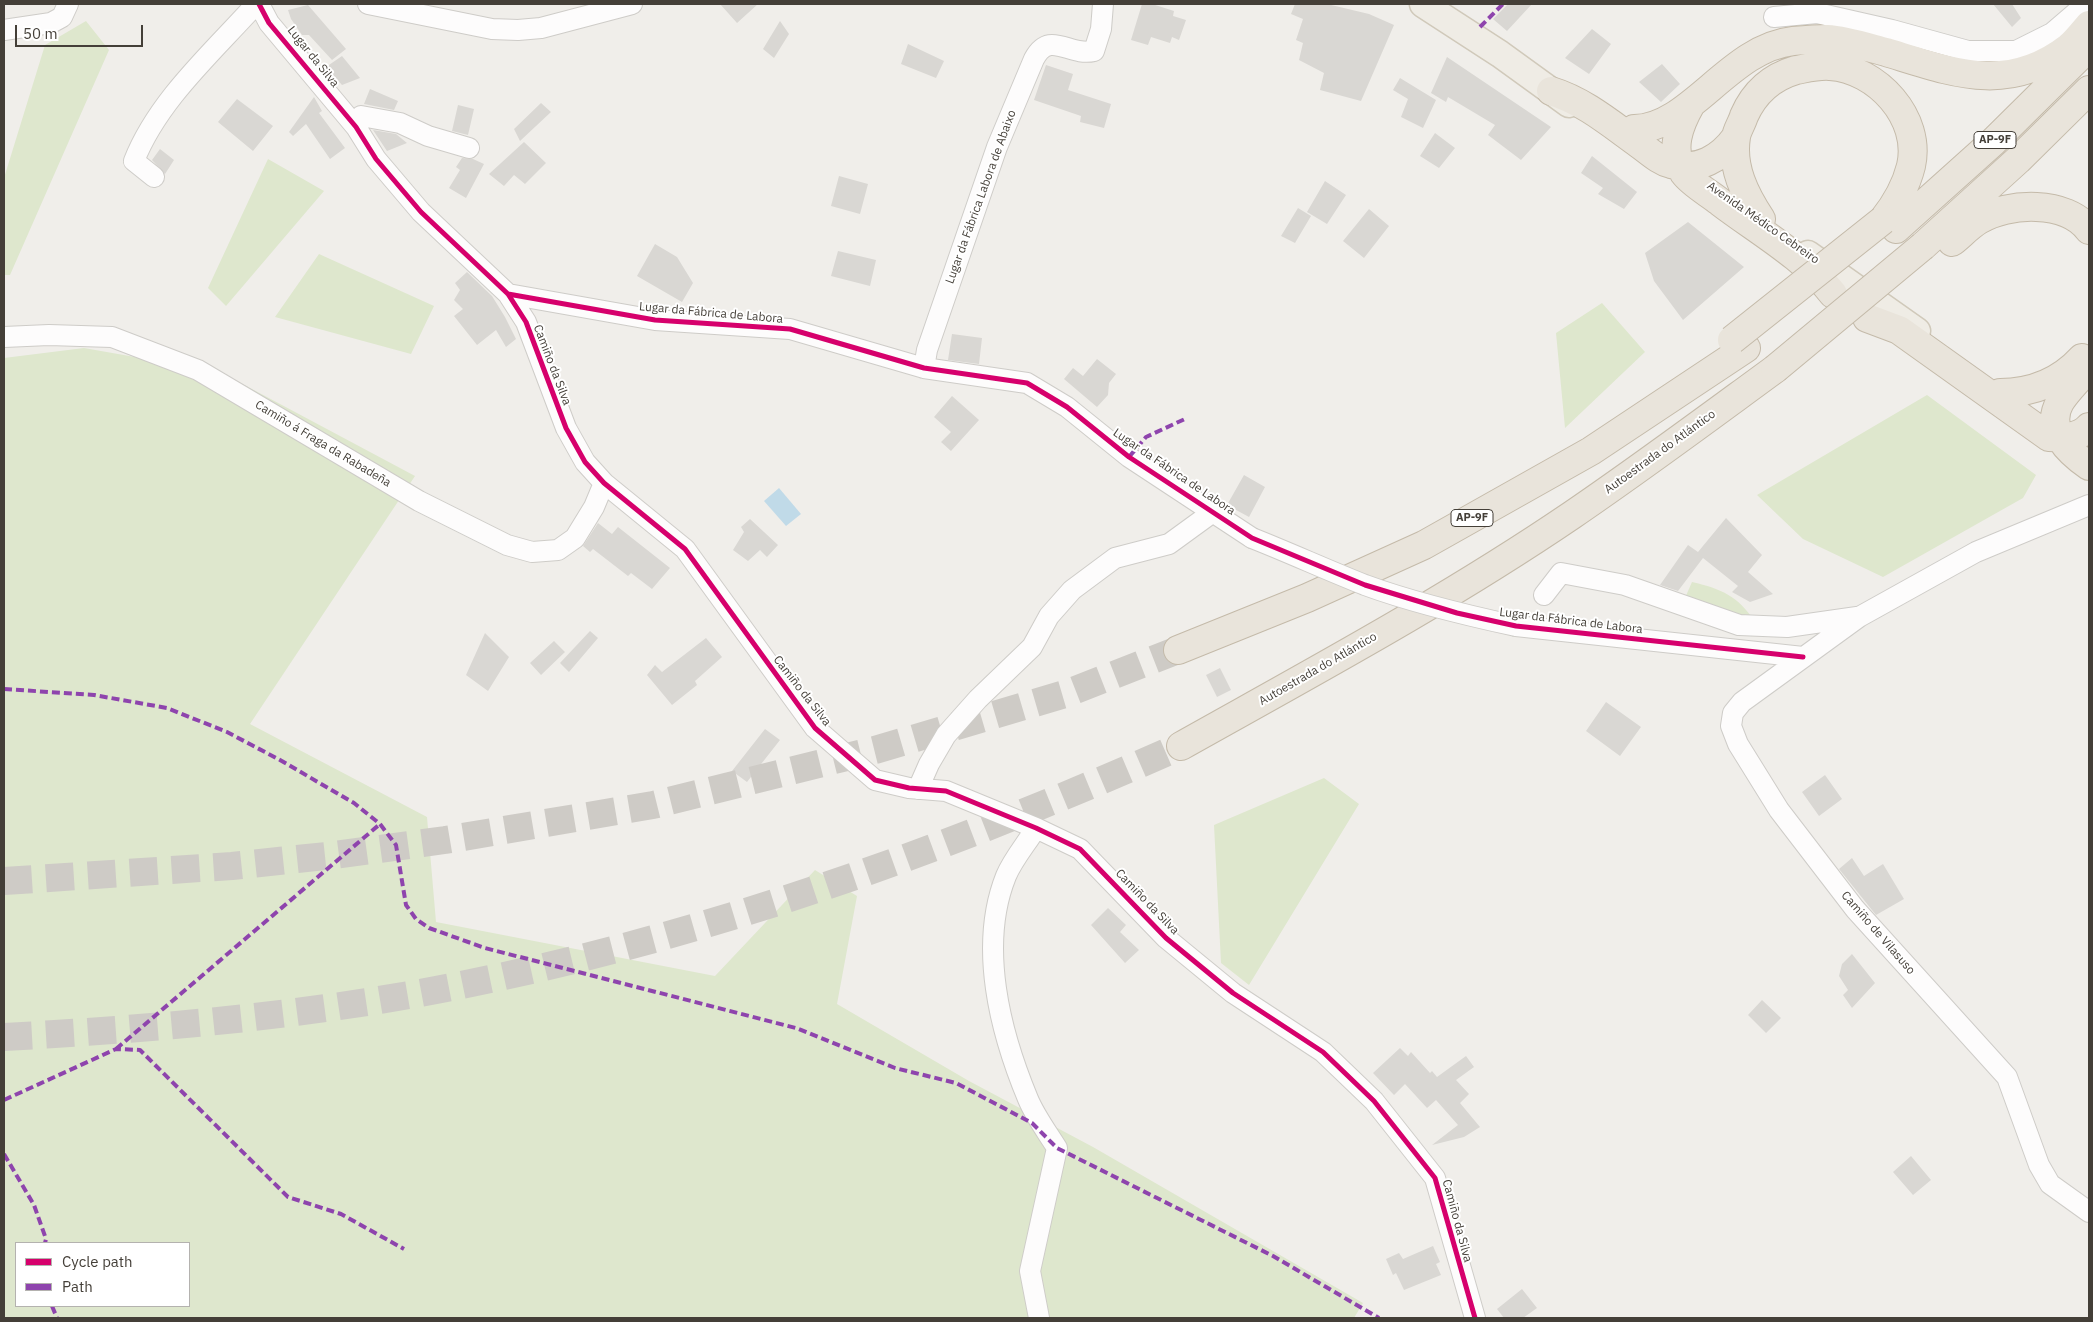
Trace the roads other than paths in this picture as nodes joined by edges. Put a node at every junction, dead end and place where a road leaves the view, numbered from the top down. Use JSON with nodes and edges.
{"nodes":[{"id":1,"x":68,"y":4,"type":"edge"},
{"id":2,"x":258,"y":4,"type":"edge"},
{"id":3,"x":368,"y":4,"type":"edge"},
{"id":4,"x":632,"y":4,"type":"edge"},
{"id":5,"x":1103,"y":4,"type":"edge"},
{"id":6,"x":1423,"y":4,"type":"edge"},
{"id":7,"x":1429,"y":4,"type":"edge"},
{"id":8,"x":2086,"y":4,"type":"edge"},
{"id":9,"x":1774,"y":18,"type":"dead end"},
{"id":10,"x":2089,"y":25,"type":"edge"},
{"id":11,"x":4,"y":30,"type":"edge"},
{"id":12,"x":2089,"y":47,"type":"edge"},
{"id":13,"x":2089,"y":90,"type":"edge"},
{"id":14,"x":1551,"y":91,"type":"junction"},
{"id":15,"x":1691,"y":103,"type":"junction"},
{"id":16,"x":360,"y":116,"type":"junction"},
{"id":17,"x":1634,"y":129,"type":"junction"},
{"id":18,"x":1736,"y":137,"type":"junction"},
{"id":19,"x":469,"y":148,"type":"dead end"},
{"id":20,"x":376,"y":159,"type":"junction"},
{"id":21,"x":1681,"y":166,"type":"junction"},
{"id":22,"x":154,"y":177,"type":"dead end"},
{"id":23,"x":1760,"y":220,"type":"junction"},
{"id":24,"x":1889,"y":224,"type":"junction"},
{"id":25,"x":2089,"y":230,"type":"edge"},
{"id":26,"x":1928,"y":251,"type":"junction"},
{"id":27,"x":508,"y":294,"type":"junction"},
{"id":28,"x":1833,"y":294,"type":"junction"},
{"id":29,"x":1867,"y":318,"type":"junction"},
{"id":30,"x":4,"y":337,"type":"edge"},
{"id":31,"x":2089,"y":349,"type":"edge"},
{"id":32,"x":2089,"y":366,"type":"edge"},
{"id":33,"x":924,"y":368,"type":"junction"},
{"id":34,"x":2003,"y":406,"type":"junction"},
{"id":35,"x":2089,"y":427,"type":"edge"},
{"id":36,"x":2060,"y":438,"type":"junction"},
{"id":37,"x":2089,"y":457,"type":"edge"},
{"id":38,"x":2089,"y":466,"type":"edge"},
{"id":39,"x":2089,"y":478,"type":"edge"},
{"id":40,"x":604,"y":483,"type":"junction"},
{"id":41,"x":2089,"y":505,"type":"edge"},
{"id":42,"x":1213,"y":512,"type":"junction"},
{"id":43,"x":1544,"y":595,"type":"dead end"},
{"id":44,"x":1859,"y":617,"type":"junction"},
{"id":45,"x":1178,"y":650,"type":"tunnel mouth"},
{"id":46,"x":1803,"y":657,"type":"junction"},
{"id":47,"x":1181,"y":746,"type":"tunnel mouth"},
{"id":48,"x":918,"y":789,"type":"junction"},
{"id":49,"x":1036,"y":828,"type":"junction"},
{"id":50,"x":2089,"y":1212,"type":"edge"},
{"id":51,"x":1039,"y":1318,"type":"edge"},
{"id":52,"x":1475,"y":1318,"type":"edge"}],
"edges":[{"from":1,"to":11,"type":"street"},
{"from":2,"to":16,"type":"street","name":"Lugar da Silva"},
{"from":2,"to":20,"type":"street","name":"Camiño da Silva"},
{"from":2,"to":22,"type":"street"},
{"from":3,"to":4,"type":"street"},
{"from":5,"to":33,"type":"street","name":"Lugar da Fábrica Labora de Abaixo"},
{"from":6,"to":14,"type":"main road","name":"Avenida Médico Cebreiro"},
{"from":7,"to":17,"type":"main road","name":"Avenida Médico Cebreiro"},
{"from":8,"to":9,"type":"street"},
{"from":10,"to":15,"type":"highway"},
{"from":12,"to":24,"type":"highway","number":"AP-9F"},
{"from":13,"to":26,"type":"highway","name":"Autoestrada do Atlántico","number":"AP-9F"},
{"from":14,"to":21,"type":"highway"},
{"from":14,"to":28,"type":"main road","name":"Avenida Médico Cebreiro"},
{"from":15,"to":17,"type":"highway"},
{"from":15,"to":21,"type":"highway"},
{"from":16,"to":19,"type":"street"},
{"from":16,"to":20,"type":"street","name":"Lugar da Silva"},
{"from":17,"to":21,"type":"main road","name":"Avenida Médico Cebreiro"},
{"from":18,"to":21,"type":"highway"},
{"from":18,"to":23,"type":"highway"},
{"from":18,"to":24,"type":"highway"},
{"from":20,"to":27,"type":"street","name":"Camiño da Silva"},
{"from":21,"to":23,"type":"main road","name":"Avenida Médico Cebreiro"},
{"from":21,"to":28,"type":"highway"},
{"from":23,"to":34,"type":"main road","name":"Avenida Médico Cebreiro"},
{"from":24,"to":45,"type":"highway","bridge":true},
{"from":25,"to":26,"type":"highway"},
{"from":26,"to":47,"type":"highway","name":"Autoestrada do Atlántico","number":"AP-9F","bridge":true},
{"from":27,"to":33,"type":"street","name":"Lugar da Fábrica de Labora"},
{"from":27,"to":40,"type":"street","name":"Camiño da Silva"},
{"from":28,"to":29,"type":"main road","name":"Avenida Médico Cebreiro"},
{"from":29,"to":34,"type":"main road","name":"Avenida Médico Cebreiro"},
{"from":29,"to":36,"type":"highway"},
{"from":30,"to":40,"type":"street","name":"Camiño á Fraga da Rabadeña"},
{"from":31,"to":34,"type":"highway"},
{"from":32,"to":36,"type":"highway"},
{"from":33,"to":42,"type":"street","name":"Lugar da Fábrica de Labora"},
{"from":34,"to":36,"type":"main road","name":"Avenida Médico Cebreiro"},
{"from":34,"to":39,"type":"main road"},
{"from":35,"to":36,"type":"highway"},
{"from":36,"to":37,"type":"main road","name":"Avenida Médico Cebreiro"},
{"from":36,"to":38,"type":"highway"},
{"from":40,"to":48,"type":"street","name":"Camiño da Silva"},
{"from":41,"to":44,"type":"street"},
{"from":42,"to":46,"type":"street","name":"Lugar da Fábrica de Labora","bridge":true},
{"from":42,"to":48,"type":"street"},
{"from":43,"to":44,"type":"street"},
{"from":44,"to":46,"type":"street"},
{"from":46,"to":50,"type":"street","name":"Camiño de Vilasuso"},
{"from":48,"to":49,"type":"street","name":"Camiño da Silva"},
{"from":49,"to":51,"type":"street"},
{"from":49,"to":52,"type":"street","name":"Camiño da Silva"}]}
